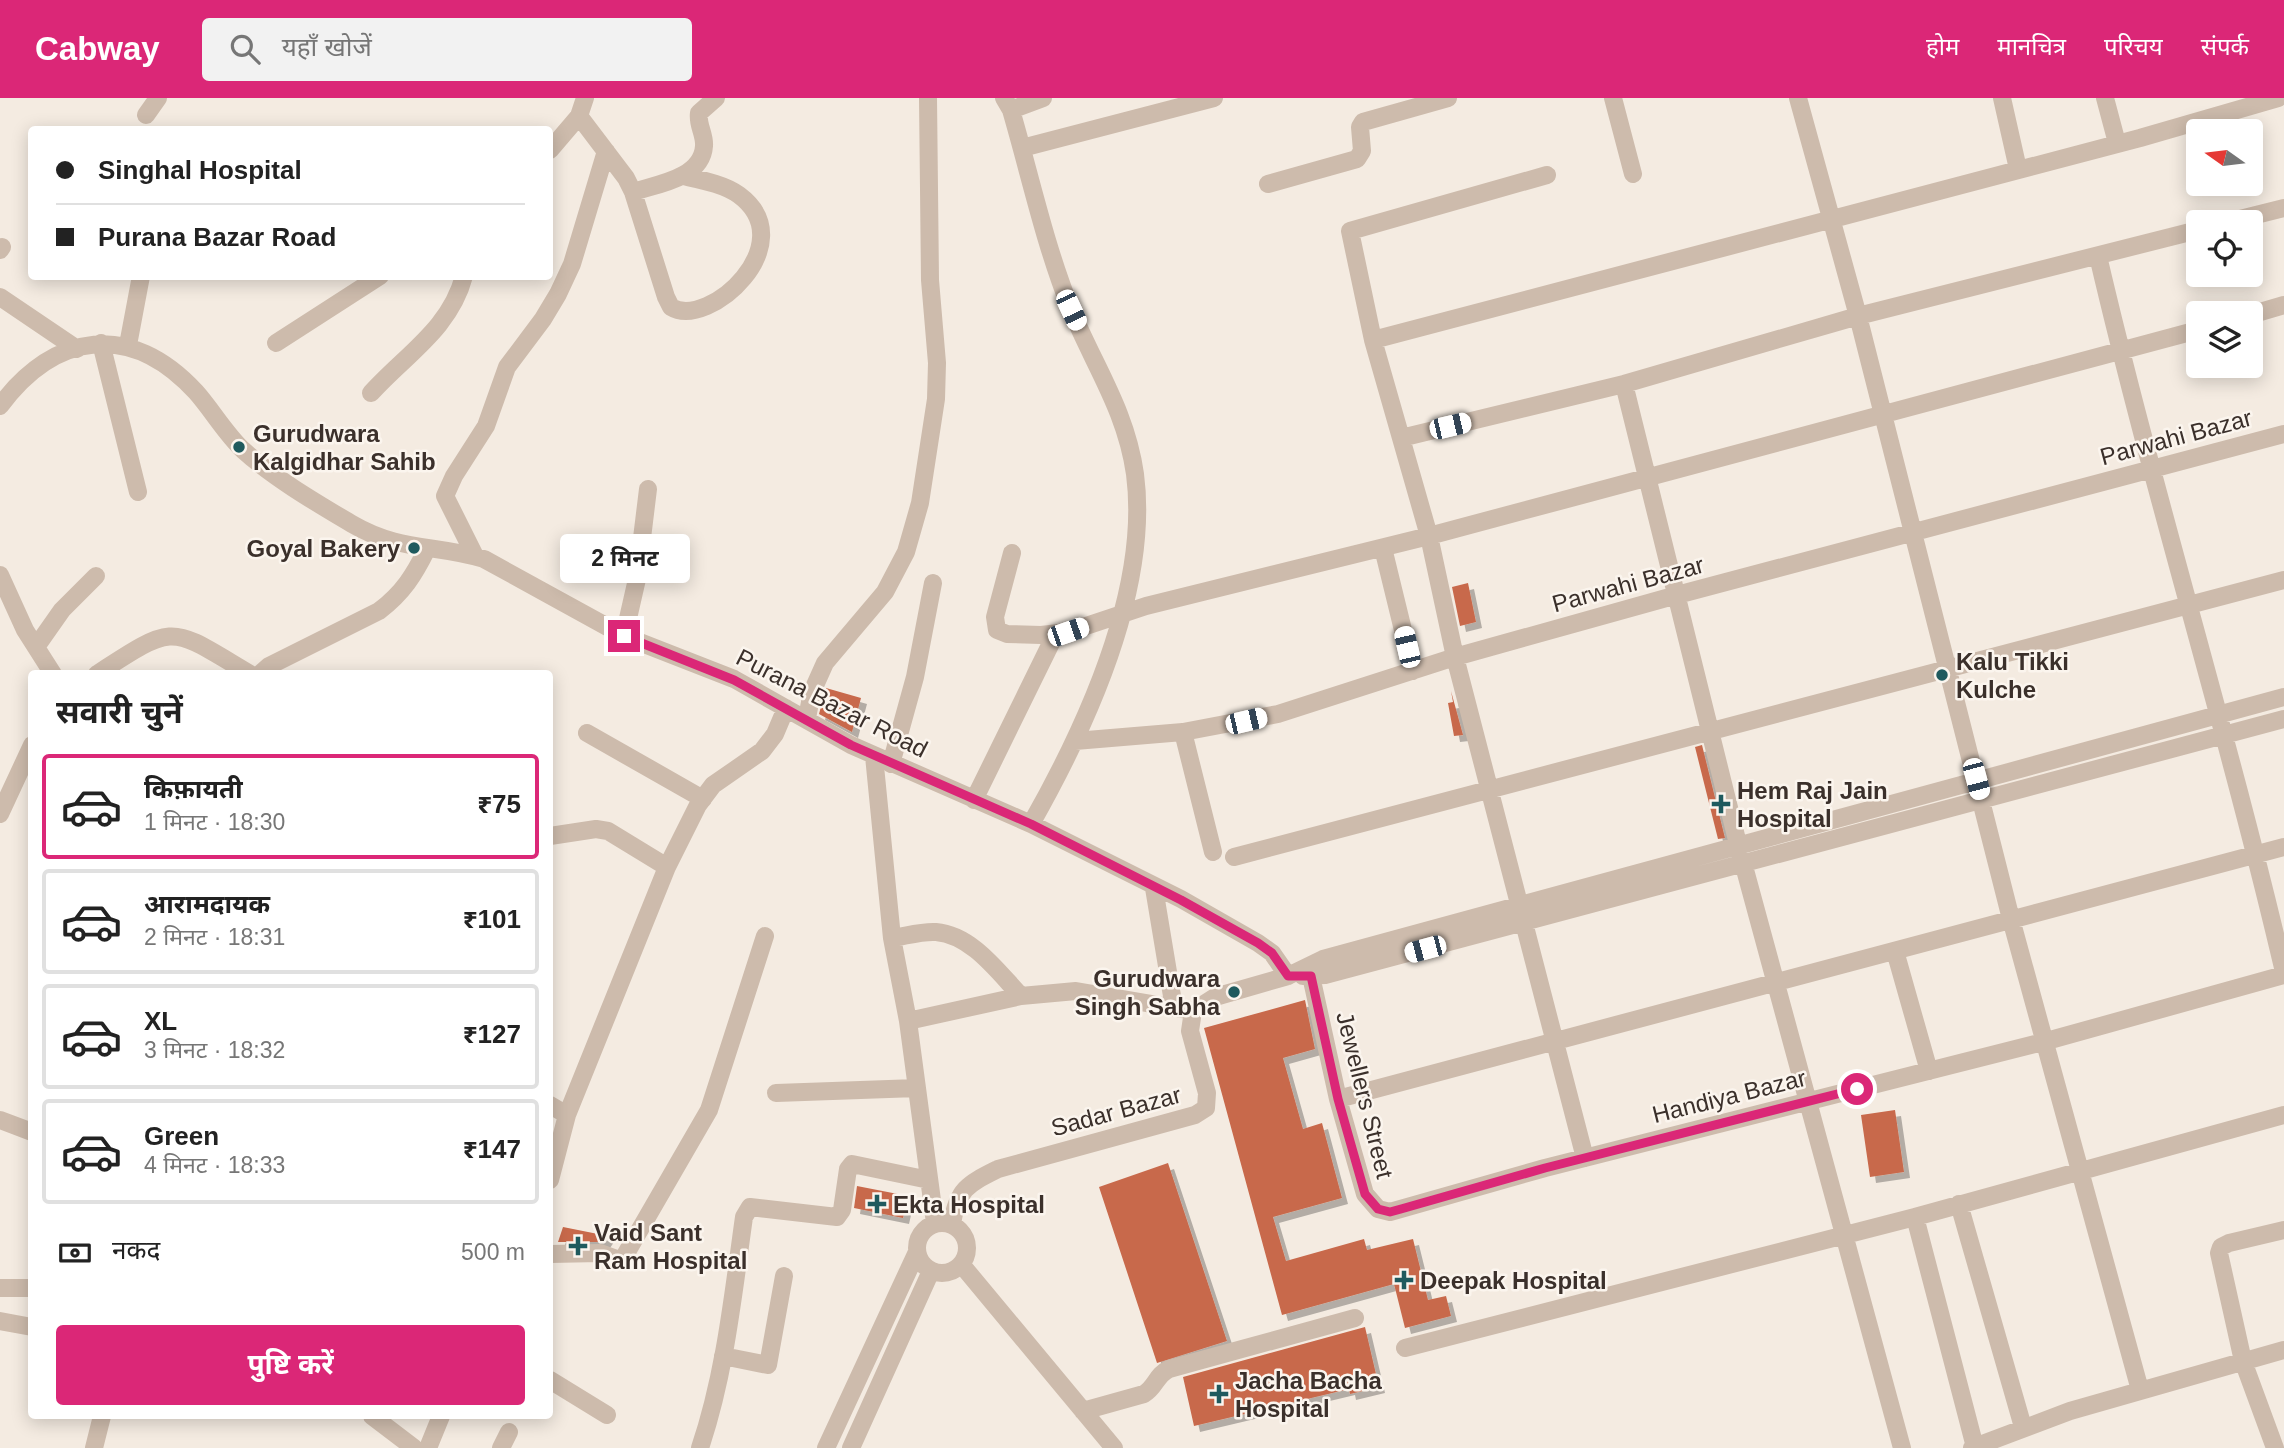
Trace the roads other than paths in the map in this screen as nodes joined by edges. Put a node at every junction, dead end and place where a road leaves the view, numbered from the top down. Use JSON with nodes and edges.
{"nodes":[{"id":1,"x":158,"y":98,"type":"edge"},
{"id":2,"x":585,"y":98,"type":"edge"},
{"id":3,"x":716,"y":98,"type":"edge"},
{"id":4,"x":928,"y":98,"type":"edge"},
{"id":5,"x":1043,"y":98,"type":"edge"},
{"id":6,"x":1214,"y":98,"type":"edge"},
{"id":7,"x":1448,"y":98,"type":"edge"},
{"id":8,"x":1613,"y":98,"type":"edge"},
{"id":9,"x":1798,"y":98,"type":"edge"},
{"id":10,"x":2001,"y":98,"type":"edge"},
{"id":11,"x":2105,"y":98,"type":"edge"},
{"id":12,"x":2278,"y":98,"type":"edge"},
{"id":13,"x":1008,"y":104,"type":"edge"},
{"id":14,"x":146,"y":115,"type":"dead end"},
{"id":15,"x":579,"y":116,"type":"junction"},
{"id":16,"x":2116,"y":143,"type":"junction"},
{"id":17,"x":553,"y":146,"type":"edge"},
{"id":18,"x":1022,"y":148,"type":"junction"},
{"id":19,"x":606,"y":151,"type":"junction"},
{"id":20,"x":2018,"y":169,"type":"junction"},
{"id":21,"x":1633,"y":174,"type":"dead end"},
{"id":22,"x":1547,"y":175,"type":"dead end"},
{"id":23,"x":683,"y":176,"type":"junction"},
{"id":24,"x":1268,"y":184,"type":"dead end"},
{"id":25,"x":633,"y":192,"type":"junction"},
{"id":26,"x":2284,"y":208,"type":"edge"},
{"id":27,"x":2263,"y":213,"type":"edge"},
{"id":28,"x":1829,"y":219,"type":"junction"},
{"id":29,"x":2186,"y":233,"type":"edge"},
{"id":30,"x":2098,"y":256,"type":"junction"},
{"id":31,"x":140,"y":280,"type":"edge"},
{"id":32,"x":374,"y":280,"type":"edge"},
{"id":33,"x":463,"y":280,"type":"edge"},
{"id":34,"x":0,"y":297,"type":"edge"},
{"id":35,"x":2284,"y":305,"type":"edge"},
{"id":36,"x":2263,"y":311,"type":"edge"},
{"id":37,"x":1858,"y":316,"type":"junction"},
{"id":38,"x":2186,"y":333,"type":"edge"},
{"id":39,"x":1373,"y":340,"type":"junction"},
{"id":40,"x":101,"y":343,"type":"junction"},
{"id":41,"x":276,"y":343,"type":"dead end"},
{"id":42,"x":128,"y":345,"type":"junction"},
{"id":43,"x":78,"y":349,"type":"junction"},
{"id":44,"x":2120,"y":352,"type":"junction"},
{"id":45,"x":1624,"y":384,"type":"junction"},
{"id":46,"x":370,"y":393,"type":"dead end"},
{"id":47,"x":0,"y":406,"type":"edge"},
{"id":48,"x":1883,"y":415,"type":"junction"},
{"id":49,"x":2284,"y":434,"type":"edge"},
{"id":50,"x":1401,"y":438,"type":"junction"},
{"id":51,"x":2152,"y":468,"type":"junction"},
{"id":52,"x":1646,"y":478,"type":"junction"},
{"id":53,"x":648,"y":489,"type":"dead end"},
{"id":54,"x":138,"y":492,"type":"dead end"},
{"id":55,"x":1913,"y":533,"type":"junction"},
{"id":56,"x":1429,"y":536,"type":"junction"},
{"id":57,"x":1383,"y":548,"type":"junction"},
{"id":58,"x":427,"y":549,"type":"junction"},
{"id":59,"x":1012,"y":553,"type":"dead end"},
{"id":60,"x":475,"y":556,"type":"junction"},
{"id":61,"x":0,"y":575,"type":"edge"},
{"id":62,"x":96,"y":576,"type":"dead end"},
{"id":63,"x":2284,"y":580,"type":"edge"},
{"id":64,"x":933,"y":583,"type":"dead end"},
{"id":65,"x":1677,"y":595,"type":"junction"},
{"id":66,"x":4,"y":596,"type":"edge"},
{"id":67,"x":2188,"y":606,"type":"junction"},
{"id":68,"x":1120,"y":614,"type":"junction"},
{"id":69,"x":1055,"y":635,"type":"junction"},
{"id":70,"x":624,"y":636,"type":"junction"},
{"id":71,"x":36,"y":647,"type":"junction"},
{"id":72,"x":1455,"y":657,"type":"junction"},
{"id":73,"x":1947,"y":666,"type":"junction"},
{"id":74,"x":50,"y":670,"type":"edge"},
{"id":75,"x":103,"y":670,"type":"edge"},
{"id":76,"x":243,"y":670,"type":"edge"},
{"id":77,"x":264,"y":670,"type":"edge"},
{"id":78,"x":1413,"y":671,"type":"junction"},
{"id":79,"x":2284,"y":697,"type":"edge"},
{"id":80,"x":786,"y":708,"type":"junction"},
{"id":81,"x":2220,"y":714,"type":"junction"},
{"id":82,"x":807,"y":718,"type":"junction"},
{"id":83,"x":2284,"y":719,"type":"edge"},
{"id":84,"x":1183,"y":732,"type":"junction"},
{"id":85,"x":1712,"y":732,"type":"junction"},
{"id":86,"x":587,"y":733,"type":"dead end"},
{"id":87,"x":2226,"y":735,"type":"junction"},
{"id":88,"x":1075,"y":741,"type":"junction"},
{"id":89,"x":28,"y":753,"type":"edge"},
{"id":90,"x":874,"y":756,"type":"junction"},
{"id":91,"x":891,"y":764,"type":"junction"},
{"id":92,"x":1976,"y":779,"type":"junction"},
{"id":93,"x":1492,"y":789,"type":"junction"},
{"id":94,"x":703,"y":799,"type":"junction"},
{"id":95,"x":974,"y":800,"type":"junction"},
{"id":96,"x":1981,"y":800,"type":"junction"},
{"id":97,"x":2,"y":805,"type":"edge"},
{"id":98,"x":1031,"y":824,"type":"junction"},
{"id":99,"x":553,"y":835,"type":"edge"},
{"id":100,"x":1738,"y":844,"type":"junction"},
{"id":101,"x":2284,"y":847,"type":"edge"},
{"id":102,"x":1213,"y":852,"type":"dead end"},
{"id":103,"x":2256,"y":855,"type":"junction"},
{"id":104,"x":1234,"y":857,"type":"dead end"},
{"id":105,"x":1744,"y":863,"type":"junction"},
{"id":106,"x":667,"y":867,"type":"junction"},
{"id":107,"x":1154,"y":888,"type":"junction"},
{"id":108,"x":1523,"y":915,"type":"junction"},
{"id":109,"x":2011,"y":919,"type":"junction"},
{"id":110,"x":765,"y":936,"type":"dead end"},
{"id":111,"x":892,"y":938,"type":"junction"},
{"id":112,"x":1895,"y":951,"type":"junction"},
{"id":113,"x":2284,"y":974,"type":"edge"},
{"id":114,"x":1288,"y":976,"type":"junction"},
{"id":115,"x":1311,"y":976,"type":"junction"},
{"id":116,"x":1777,"y":982,"type":"junction"},
{"id":117,"x":1021,"y":996,"type":"junction"},
{"id":118,"x":1174,"y":1008,"type":"junction"},
{"id":119,"x":1193,"y":1011,"type":"junction"},
{"id":120,"x":908,"y":1021,"type":"junction"},
{"id":121,"x":1555,"y":1041,"type":"junction"},
{"id":122,"x":2043,"y":1042,"type":"junction"},
{"id":123,"x":1929,"y":1071,"type":"junction"},
{"id":124,"x":916,"y":1088,"type":"junction"},
{"id":125,"x":776,"y":1093,"type":"dead end"},
{"id":126,"x":1338,"y":1099,"type":"junction"},
{"id":127,"x":1809,"y":1101,"type":"junction"},
{"id":128,"x":553,"y":1107,"type":"edge"},
{"id":129,"x":567,"y":1115,"type":"junction"},
{"id":130,"x":2284,"y":1115,"type":"edge"},
{"id":131,"x":0,"y":1120,"type":"edge"},
{"id":132,"x":28,"y":1130,"type":"edge"},
{"id":133,"x":1585,"y":1158,"type":"junction"},
{"id":134,"x":553,"y":1164,"type":"edge"},
{"id":135,"x":2081,"y":1173,"type":"junction"},
{"id":136,"x":929,"y":1180,"type":"junction"},
{"id":137,"x":1959,"y":1204,"type":"junction"},
{"id":138,"x":1390,"y":1212,"type":"joint"},
{"id":139,"x":1915,"y":1217,"type":"junction"},
{"id":140,"x":944,"y":1224,"type":"junction"},
{"id":141,"x":2284,"y":1230,"type":"edge"},
{"id":142,"x":1845,"y":1236,"type":"junction"},
{"id":143,"x":553,"y":1254,"type":"edge"},
{"id":144,"x":916,"y":1254,"type":"junction"},
{"id":145,"x":961,"y":1264,"type":"junction"},
{"id":146,"x":931,"y":1271,"type":"junction"},
{"id":147,"x":784,"y":1276,"type":"dead end"},
{"id":148,"x":0,"y":1288,"type":"edge"},
{"id":149,"x":28,"y":1288,"type":"edge"},
{"id":150,"x":1355,"y":1318,"type":"dead end"},
{"id":151,"x":0,"y":1321,"type":"edge"},
{"id":152,"x":28,"y":1326,"type":"edge"},
{"id":153,"x":1405,"y":1349,"type":"dead end"},
{"id":154,"x":2284,"y":1350,"type":"edge"},
{"id":155,"x":723,"y":1356,"type":"junction"},
{"id":156,"x":2243,"y":1361,"type":"junction"},
{"id":157,"x":553,"y":1382,"type":"edge"},
{"id":158,"x":2140,"y":1390,"type":"junction"},
{"id":159,"x":1083,"y":1410,"type":"junction"},
{"id":160,"x":607,"y":1415,"type":"dead end"},
{"id":161,"x":101,"y":1419,"type":"edge"},
{"id":162,"x":376,"y":1419,"type":"edge"},
{"id":163,"x":440,"y":1419,"type":"edge"},
{"id":164,"x":2022,"y":1427,"type":"junction"},
{"id":165,"x":509,"y":1432,"type":"dead end"},
{"id":166,"x":1974,"y":1447,"type":"edge"},
{"id":167,"x":94,"y":1448,"type":"edge"},
{"id":168,"x":414,"y":1448,"type":"edge"},
{"id":169,"x":428,"y":1448,"type":"edge"},
{"id":170,"x":501,"y":1448,"type":"edge"},
{"id":171,"x":700,"y":1448,"type":"edge"},
{"id":172,"x":826,"y":1448,"type":"edge"},
{"id":173,"x":851,"y":1448,"type":"edge"},
{"id":174,"x":1114,"y":1448,"type":"edge"},
{"id":175,"x":1902,"y":1448,"type":"edge"},
{"id":176,"x":2275,"y":1448,"type":"edge"}],
"edges":[{"from":1,"to":14,"type":"street"},
{"from":2,"to":15,"type":"street"},
{"from":3,"to":23,"type":"street"},
{"from":4,"to":82,"type":"street"},
{"from":5,"to":13,"type":"street"},
{"from":6,"to":18,"type":"street"},
{"from":7,"to":24,"type":"street"},
{"from":8,"to":21,"type":"street"},
{"from":9,"to":28,"type":"street"},
{"from":10,"to":20,"type":"street"},
{"from":11,"to":16,"type":"street"},
{"from":12,"to":16,"type":"street"},
{"from":13,"to":18,"type":"street"},
{"from":15,"to":17,"type":"street"},
{"from":15,"to":19,"type":"street"},
{"from":16,"to":20,"type":"street"},
{"from":18,"to":68,"type":"street"},
{"from":19,"to":25,"type":"street"},
{"from":19,"to":60,"type":"street"},
{"from":20,"to":28,"type":"street"},
{"from":22,"to":39,"type":"street"},
{"from":23,"to":25,"type":"street"},
{"from":23,"to":25,"type":"street"},
{"from":26,"to":27,"type":"street"},
{"from":28,"to":37,"type":"street"},
{"from":28,"to":39,"type":"street"},
{"from":29,"to":30,"type":"street"},
{"from":30,"to":37,"type":"street"},
{"from":30,"to":44,"type":"street"},
{"from":31,"to":42,"type":"street"},
{"from":32,"to":41,"type":"street"},
{"from":33,"to":46,"type":"street"},
{"from":34,"to":43,"type":"street"},
{"from":35,"to":36,"type":"street"},
{"from":37,"to":45,"type":"street"},
{"from":37,"to":48,"type":"street"},
{"from":38,"to":44,"type":"street"},
{"from":39,"to":50,"type":"street"},
{"from":40,"to":42,"type":"street","name":"Purana Bazar Road"},
{"from":40,"to":43,"type":"street","name":"Purana Bazar Road"},
{"from":40,"to":54,"type":"street"},
{"from":42,"to":58,"type":"street","name":"Purana Bazar Road"},
{"from":43,"to":47,"type":"street","name":"Purana Bazar Road"},
{"from":44,"to":48,"type":"street"},
{"from":44,"to":51,"type":"street"},
{"from":45,"to":50,"type":"street"},
{"from":45,"to":52,"type":"street"},
{"from":48,"to":52,"type":"street"},
{"from":48,"to":55,"type":"street"},
{"from":49,"to":51,"type":"street","name":"Parwahi Bazar"},
{"from":50,"to":56,"type":"street"},
{"from":51,"to":55,"type":"street","name":"Parwahi Bazar"},
{"from":51,"to":67,"type":"street"},
{"from":52,"to":56,"type":"street"},
{"from":52,"to":65,"type":"street"},
{"from":53,"to":70,"type":"street"},
{"from":55,"to":65,"type":"street","name":"Parwahi Bazar"},
{"from":55,"to":73,"type":"street"},
{"from":56,"to":57,"type":"street"},
{"from":56,"to":72,"type":"street"},
{"from":57,"to":68,"type":"street"},
{"from":57,"to":78,"type":"street"},
{"from":58,"to":60,"type":"street","name":"Purana Bazar Road"},
{"from":58,"to":77,"type":"street"},
{"from":59,"to":69,"type":"street"},
{"from":60,"to":70,"type":"street","name":"Purana Bazar Road"},
{"from":61,"to":66,"type":"street"},
{"from":62,"to":71,"type":"street"},
{"from":63,"to":67,"type":"street"},
{"from":64,"to":91,"type":"street"},
{"from":65,"to":72,"type":"street","name":"Parwahi Bazar"},
{"from":65,"to":85,"type":"street"},
{"from":66,"to":71,"type":"street"},
{"from":67,"to":73,"type":"street"},
{"from":67,"to":81,"type":"street"},
{"from":68,"to":69,"type":"street"},
{"from":68,"to":88,"type":"street"},
{"from":69,"to":95,"type":"street"},
{"from":70,"to":80,"type":"street","name":"Purana Bazar Road"},
{"from":71,"to":74,"type":"street"},
{"from":72,"to":78,"type":"street","name":"Parwahi Bazar"},
{"from":72,"to":93,"type":"street"},
{"from":73,"to":85,"type":"street"},
{"from":73,"to":92,"type":"street"},
{"from":75,"to":76,"type":"street"},
{"from":78,"to":84,"type":"street","name":"Parwahi Bazar"},
{"from":79,"to":81,"type":"street"},
{"from":80,"to":82,"type":"street","name":"Purana Bazar Road"},
{"from":80,"to":94,"type":"street"},
{"from":81,"to":87,"type":"street"},
{"from":81,"to":92,"type":"street"},
{"from":82,"to":90,"type":"street","name":"Purana Bazar Road"},
{"from":83,"to":87,"type":"street"},
{"from":84,"to":88,"type":"street","name":"Parwahi Bazar"},
{"from":84,"to":102,"type":"street"},
{"from":85,"to":93,"type":"street"},
{"from":85,"to":100,"type":"street"},
{"from":86,"to":94,"type":"street"},
{"from":87,"to":96,"type":"street"},
{"from":87,"to":103,"type":"street"},
{"from":88,"to":98,"type":"street"},
{"from":89,"to":97,"type":"street"},
{"from":90,"to":91,"type":"street","name":"Purana Bazar Road"},
{"from":90,"to":111,"type":"street"},
{"from":91,"to":95,"type":"street","name":"Purana Bazar Road"},
{"from":92,"to":96,"type":"street"},
{"from":92,"to":100,"type":"street"},
{"from":93,"to":104,"type":"street"},
{"from":93,"to":108,"type":"street"},
{"from":94,"to":106,"type":"street"},
{"from":95,"to":98,"type":"street","name":"Purana Bazar Road"},
{"from":96,"to":105,"type":"street"},
{"from":96,"to":109,"type":"street"},
{"from":98,"to":107,"type":"street","name":"Purana Bazar Road"},
{"from":99,"to":106,"type":"street"},
{"from":100,"to":105,"type":"street"},
{"from":100,"to":108,"type":"street"},
{"from":101,"to":103,"type":"street"},
{"from":103,"to":109,"type":"street"},
{"from":103,"to":113,"type":"street"},
{"from":105,"to":108,"type":"street"},
{"from":105,"to":116,"type":"street"},
{"from":106,"to":129,"type":"street"},
{"from":107,"to":114,"type":"street","name":"Purana Bazar Road"},
{"from":107,"to":118,"type":"street"},
{"from":108,"to":114,"type":"street"},
{"from":108,"to":115,"type":"street"},
{"from":108,"to":121,"type":"street"},
{"from":109,"to":112,"type":"street"},
{"from":109,"to":122,"type":"street"},
{"from":110,"to":143,"type":"street"},
{"from":111,"to":117,"type":"street"},
{"from":111,"to":120,"type":"street"},
{"from":112,"to":116,"type":"street"},
{"from":112,"to":123,"type":"street"},
{"from":113,"to":122,"type":"street","name":"Handiya Bazar"},
{"from":114,"to":115,"type":"street"},
{"from":114,"to":119,"type":"street"},
{"from":115,"to":126,"type":"street","name":"Jewellers Street"},
{"from":116,"to":121,"type":"street"},
{"from":116,"to":127,"type":"street"},
{"from":117,"to":118,"type":"street"},
{"from":117,"to":120,"type":"street"},
{"from":118,"to":119,"type":"street"},
{"from":119,"to":140,"type":"street","name":"Sadar Bazar"},
{"from":120,"to":124,"type":"street"},
{"from":121,"to":126,"type":"street"},
{"from":121,"to":133,"type":"street"},
{"from":122,"to":123,"type":"street","name":"Handiya Bazar"},
{"from":122,"to":135,"type":"street"},
{"from":123,"to":127,"type":"street","name":"Handiya Bazar"},
{"from":124,"to":125,"type":"street"},
{"from":124,"to":136,"type":"street"},
{"from":126,"to":138,"type":"street","name":"Jewellers Street"},
{"from":127,"to":133,"type":"street","name":"Handiya Bazar"},
{"from":127,"to":142,"type":"street"},
{"from":128,"to":129,"type":"street"},
{"from":129,"to":134,"type":"street"},
{"from":130,"to":135,"type":"street"},
{"from":131,"to":132,"type":"street"},
{"from":133,"to":138,"type":"street","name":"Handiya Bazar"},
{"from":135,"to":137,"type":"street"},
{"from":135,"to":158,"type":"street"},
{"from":136,"to":140,"type":"street"},
{"from":136,"to":155,"type":"street"},
{"from":137,"to":139,"type":"street"},
{"from":137,"to":164,"type":"street"},
{"from":139,"to":142,"type":"street"},
{"from":139,"to":166,"type":"street"},
{"from":140,"to":144,"type":"street"},
{"from":140,"to":145,"type":"street"},
{"from":141,"to":156,"type":"street"},
{"from":142,"to":153,"type":"street"},
{"from":142,"to":175,"type":"street"},
{"from":144,"to":146,"type":"street"},
{"from":144,"to":172,"type":"street"},
{"from":145,"to":146,"type":"street"},
{"from":145,"to":159,"type":"street"},
{"from":146,"to":173,"type":"street"},
{"from":147,"to":155,"type":"street"},
{"from":148,"to":149,"type":"street"},
{"from":150,"to":159,"type":"street"},
{"from":151,"to":152,"type":"street"},
{"from":154,"to":156,"type":"street"},
{"from":155,"to":171,"type":"street"},
{"from":156,"to":158,"type":"street"},
{"from":156,"to":176,"type":"street"},
{"from":157,"to":160,"type":"street"},
{"from":158,"to":164,"type":"street"},
{"from":159,"to":174,"type":"street"},
{"from":161,"to":167,"type":"street"},
{"from":162,"to":168,"type":"street"},
{"from":163,"to":169,"type":"street"},
{"from":164,"to":166,"type":"street"},
{"from":165,"to":170,"type":"street"}]}
